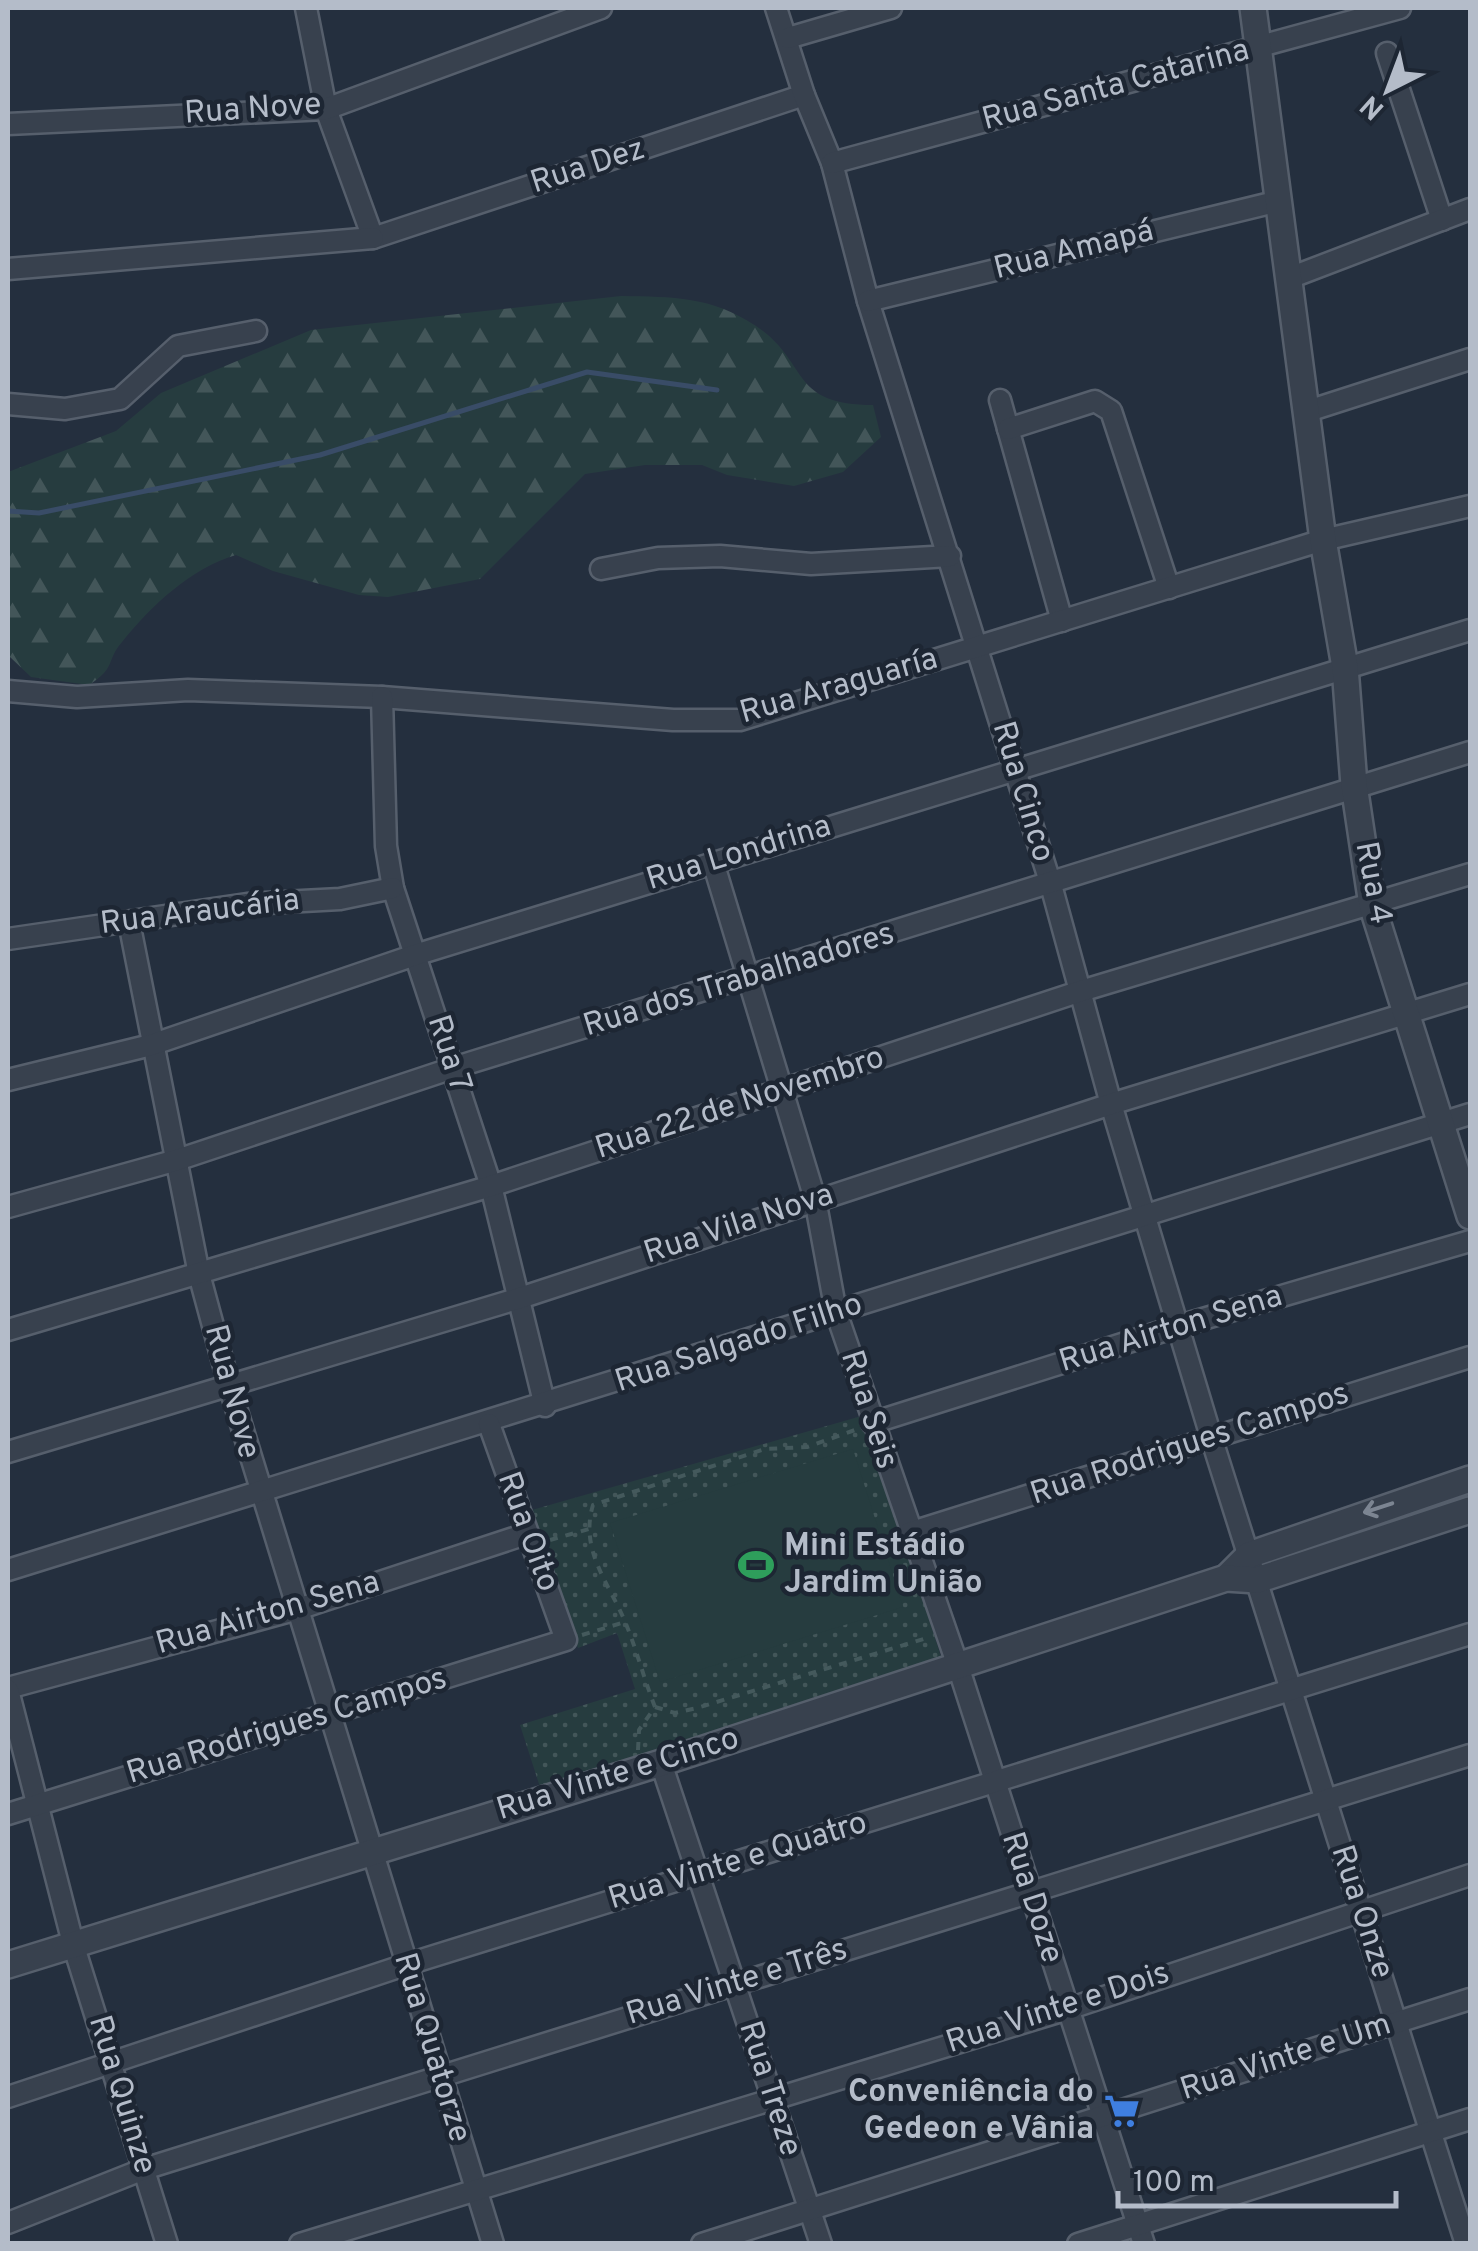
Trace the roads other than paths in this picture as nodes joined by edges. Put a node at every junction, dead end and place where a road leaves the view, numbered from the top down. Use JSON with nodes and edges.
{"nodes":[{"id":1,"x":306,"y":8,"type":"edge"},
{"id":2,"x":601,"y":8,"type":"edge"},
{"id":3,"x":776,"y":8,"type":"edge"},
{"id":4,"x":891,"y":8,"type":"edge"},
{"id":5,"x":1253,"y":8,"type":"edge"},
{"id":6,"x":1400,"y":8,"type":"edge"},
{"id":7,"x":788,"y":38,"type":"junction"},
{"id":8,"x":1259,"y":48,"type":"junction"},
{"id":9,"x":1387,"y":53,"type":"dead end"},
{"id":10,"x":804,"y":95,"type":"junction"},
{"id":11,"x":326,"y":109,"type":"junction"},
{"id":12,"x":8,"y":124,"type":"edge"},
{"id":13,"x":832,"y":162,"type":"junction"},
{"id":14,"x":1279,"y":201,"type":"junction"},
{"id":15,"x":1470,"y":209,"type":"edge"},
{"id":16,"x":1442,"y":220,"type":"junction"},
{"id":17,"x":373,"y":238,"type":"junction"},
{"id":18,"x":8,"y":269,"type":"edge"},
{"id":19,"x":1292,"y":277,"type":"junction"},
{"id":20,"x":868,"y":300,"type":"junction"},
{"id":21,"x":256,"y":331,"type":"dead end"},
{"id":22,"x":1470,"y":359,"type":"edge"},
{"id":23,"x":1000,"y":400,"type":"dead end"},
{"id":24,"x":8,"y":404,"type":"edge"},
{"id":25,"x":1308,"y":411,"type":"junction"},
{"id":26,"x":1008,"y":428,"type":"junction"},
{"id":27,"x":1470,"y":506,"type":"edge"},
{"id":28,"x":1323,"y":540,"type":"junction"},
{"id":29,"x":950,"y":556,"type":"junction"},
{"id":30,"x":601,"y":569,"type":"dead end"},
{"id":31,"x":1169,"y":588,"type":"junction"},
{"id":32,"x":1062,"y":621,"type":"junction"},
{"id":33,"x":1470,"y":630,"type":"edge"},
{"id":34,"x":978,"y":647,"type":"junction"},
{"id":35,"x":1344,"y":667,"type":"junction"},
{"id":36,"x":8,"y":691,"type":"edge"},
{"id":37,"x":382,"y":697,"type":"junction"},
{"id":38,"x":1470,"y":752,"type":"edge"},
{"id":39,"x":1014,"y":771,"type":"junction"},
{"id":40,"x":1354,"y":784,"type":"junction"},
{"id":41,"x":713,"y":862,"type":"junction"},
{"id":42,"x":1470,"y":874,"type":"edge"},
{"id":43,"x":1051,"y":885,"type":"junction"},
{"id":44,"x":393,"y":888,"type":"junction"},
{"id":45,"x":1372,"y":905,"type":"junction"},
{"id":46,"x":130,"y":922,"type":"junction"},
{"id":47,"x":8,"y":939,"type":"edge"},
{"id":48,"x":414,"y":955,"type":"junction"},
{"id":49,"x":749,"y":978,"type":"junction"},
{"id":50,"x":1082,"y":991,"type":"junction"},
{"id":51,"x":1470,"y":994,"type":"edge"},
{"id":52,"x":1407,"y":1014,"type":"junction"},
{"id":53,"x":151,"y":1046,"type":"junction"},
{"id":54,"x":453,"y":1068,"type":"junction"},
{"id":55,"x":8,"y":1080,"type":"edge"},
{"id":56,"x":780,"y":1091,"type":"junction"},
{"id":57,"x":1110,"y":1104,"type":"junction"},
{"id":58,"x":1470,"y":1114,"type":"edge"},
{"id":59,"x":1440,"y":1124,"type":"junction"},
{"id":60,"x":178,"y":1160,"type":"junction"},
{"id":61,"x":491,"y":1186,"type":"junction"},
{"id":62,"x":815,"y":1199,"type":"junction"},
{"id":63,"x":8,"y":1207,"type":"edge"},
{"id":64,"x":1145,"y":1214,"type":"junction"},
{"id":65,"x":1470,"y":1216,"type":"edge"},
{"id":66,"x":1470,"y":1241,"type":"edge"},
{"id":67,"x":198,"y":1274,"type":"junction"},
{"id":68,"x":520,"y":1298,"type":"junction"},
{"id":69,"x":836,"y":1312,"type":"junction"},
{"id":70,"x":1179,"y":1326,"type":"junction"},
{"id":71,"x":8,"y":1330,"type":"edge"},
{"id":72,"x":1470,"y":1357,"type":"edge"},
{"id":73,"x":229,"y":1386,"type":"junction"},
{"id":74,"x":545,"y":1406,"type":"junction"},
{"id":75,"x":488,"y":1424,"type":"junction"},
{"id":76,"x":872,"y":1424,"type":"junction"},
{"id":77,"x":1212,"y":1440,"type":"junction"},
{"id":78,"x":8,"y":1452,"type":"edge"},
{"id":79,"x":1470,"y":1479,"type":"edge"},
{"id":80,"x":259,"y":1494,"type":"junction"},
{"id":81,"x":1470,"y":1510,"type":"edge"},
{"id":82,"x":909,"y":1533,"type":"junction"},
{"id":83,"x":528,"y":1540,"type":"junction"},
{"id":84,"x":1248,"y":1555,"type":"junction"},
{"id":85,"x":8,"y":1570,"type":"edge"},
{"id":86,"x":1226,"y":1578,"type":"junction"},
{"id":87,"x":1257,"y":1580,"type":"junction"},
{"id":88,"x":298,"y":1609,"type":"junction"},
{"id":89,"x":1470,"y":1634,"type":"edge"},
{"id":90,"x":566,"y":1640,"type":"joint"},
{"id":91,"x":958,"y":1666,"type":"junction"},
{"id":92,"x":8,"y":1688,"type":"edge"},
{"id":93,"x":1292,"y":1693,"type":"junction"},
{"id":94,"x":330,"y":1714,"type":"junction"},
{"id":95,"x":1470,"y":1755,"type":"edge"},
{"id":96,"x":652,"y":1766,"type":"junction"},
{"id":97,"x":993,"y":1784,"type":"junction"},
{"id":98,"x":1326,"y":1800,"type":"junction"},
{"id":99,"x":34,"y":1806,"type":"junction"},
{"id":100,"x":8,"y":1814,"type":"edge"},
{"id":101,"x":370,"y":1852,"type":"junction"},
{"id":102,"x":698,"y":1874,"type":"junction"},
{"id":103,"x":1470,"y":1875,"type":"edge"},
{"id":104,"x":1029,"y":1892,"type":"junction"},
{"id":105,"x":1360,"y":1910,"type":"junction"},
{"id":106,"x":74,"y":1947,"type":"junction"},
{"id":107,"x":8,"y":1965,"type":"edge"},
{"id":108,"x":405,"y":1965,"type":"junction"},
{"id":109,"x":734,"y":1984,"type":"junction"},
{"id":110,"x":1470,"y":1999,"type":"edge"},
{"id":111,"x":1068,"y":2009,"type":"junction"},
{"id":112,"x":1396,"y":2023,"type":"junction"},
{"id":113,"x":110,"y":2062,"type":"junction"},
{"id":114,"x":440,"y":2074,"type":"junction"},
{"id":115,"x":8,"y":2097,"type":"edge"},
{"id":116,"x":772,"y":2098,"type":"junction"},
{"id":117,"x":1101,"y":2116,"type":"junction"},
{"id":118,"x":1470,"y":2119,"type":"edge"},
{"id":119,"x":1430,"y":2132,"type":"junction"},
{"id":120,"x":144,"y":2169,"type":"junction"},
{"id":121,"x":476,"y":2191,"type":"junction"},
{"id":122,"x":810,"y":2210,"type":"junction"},
{"id":123,"x":8,"y":2222,"type":"edge"},
{"id":124,"x":1141,"y":2234,"type":"edge"},
{"id":125,"x":1462,"y":2241,"type":"edge"},
{"id":126,"x":167,"y":2244,"type":"edge"},
{"id":127,"x":300,"y":2244,"type":"edge"},
{"id":128,"x":493,"y":2244,"type":"edge"},
{"id":129,"x":702,"y":2244,"type":"edge"},
{"id":130,"x":821,"y":2244,"type":"edge"},
{"id":131,"x":1078,"y":2244,"type":"edge"}],
"edges":[{"from":1,"to":11,"type":"street"},
{"from":2,"to":11,"type":"street","name":"Rua Nove"},
{"from":3,"to":7,"type":"street","name":"Rua Cinco"},
{"from":4,"to":7,"type":"street"},
{"from":5,"to":8,"type":"street","name":"Rua 4"},
{"from":6,"to":8,"type":"street","name":"Rua Santa Catarina"},
{"from":7,"to":10,"type":"street","name":"Rua Cinco"},
{"from":8,"to":13,"type":"street","name":"Rua Santa Catarina"},
{"from":8,"to":14,"type":"street","name":"Rua 4"},
{"from":9,"to":16,"type":"street"},
{"from":10,"to":13,"type":"street","name":"Rua Cinco"},
{"from":10,"to":17,"type":"street","name":"Rua Dez"},
{"from":11,"to":12,"type":"street","name":"Rua Nove"},
{"from":11,"to":17,"type":"street"},
{"from":13,"to":20,"type":"street","name":"Rua Cinco"},
{"from":14,"to":19,"type":"street","name":"Rua 4"},
{"from":14,"to":20,"type":"street","name":"Rua Amapá"},
{"from":15,"to":16,"type":"street"},
{"from":16,"to":19,"type":"street"},
{"from":17,"to":18,"type":"street","name":"Rua Dez"},
{"from":19,"to":25,"type":"street","name":"Rua 4"},
{"from":20,"to":29,"type":"street","name":"Rua Cinco"},
{"from":21,"to":24,"type":"street"},
{"from":22,"to":25,"type":"street"},
{"from":23,"to":26,"type":"street"},
{"from":25,"to":28,"type":"street","name":"Rua 4"},
{"from":26,"to":31,"type":"street"},
{"from":26,"to":32,"type":"street"},
{"from":27,"to":28,"type":"street","name":"Rua Araguaría"},
{"from":28,"to":31,"type":"street","name":"Rua Araguaría"},
{"from":28,"to":35,"type":"street","name":"Rua 4"},
{"from":29,"to":30,"type":"street"},
{"from":29,"to":34,"type":"street","name":"Rua Cinco"},
{"from":31,"to":32,"type":"street","name":"Rua Araguaría"},
{"from":32,"to":34,"type":"street","name":"Rua Araguaría"},
{"from":33,"to":35,"type":"street","name":"Rua Londrina"},
{"from":34,"to":37,"type":"street","name":"Rua Araguaría"},
{"from":34,"to":39,"type":"street","name":"Rua Cinco"},
{"from":35,"to":39,"type":"street","name":"Rua Londrina"},
{"from":35,"to":40,"type":"street","name":"Rua 4"},
{"from":36,"to":37,"type":"street","name":"Rua Araguaría"},
{"from":37,"to":44,"type":"street","name":"Rua 7"},
{"from":38,"to":40,"type":"street","name":"Rua dos Trabalhadores"},
{"from":39,"to":41,"type":"street","name":"Rua Londrina"},
{"from":39,"to":43,"type":"street","name":"Rua Cinco"},
{"from":40,"to":43,"type":"street","name":"Rua dos Trabalhadores"},
{"from":40,"to":45,"type":"street","name":"Rua 4"},
{"from":41,"to":48,"type":"street","name":"Rua Londrina"},
{"from":41,"to":49,"type":"street","name":"Rua Seis"},
{"from":42,"to":45,"type":"street","name":"Rua 22 de Novembro"},
{"from":43,"to":49,"type":"street","name":"Rua dos Trabalhadores"},
{"from":43,"to":50,"type":"street","name":"Rua Cinco"},
{"from":44,"to":46,"type":"street","name":"Rua Araucária"},
{"from":44,"to":48,"type":"street","name":"Rua 7"},
{"from":45,"to":50,"type":"street","name":"Rua 22 de Novembro"},
{"from":45,"to":52,"type":"street","name":"Rua 4"},
{"from":46,"to":47,"type":"street","name":"Rua Araucária"},
{"from":46,"to":53,"type":"street","name":"Rua Nove"},
{"from":48,"to":53,"type":"street","name":"Rua Londrina"},
{"from":48,"to":54,"type":"street","name":"Rua 7"},
{"from":49,"to":54,"type":"street","name":"Rua dos Trabalhadores"},
{"from":49,"to":56,"type":"street","name":"Rua Seis"},
{"from":50,"to":56,"type":"street","name":"Rua 22 de Novembro"},
{"from":50,"to":57,"type":"street","name":"Rua Cinco"},
{"from":51,"to":52,"type":"street","name":"Rua Vila Nova"},
{"from":52,"to":57,"type":"street","name":"Rua Vila Nova"},
{"from":52,"to":59,"type":"street","name":"Rua 4"},
{"from":53,"to":55,"type":"street","name":"Rua Londrina"},
{"from":53,"to":60,"type":"street","name":"Rua Nove"},
{"from":54,"to":60,"type":"street","name":"Rua dos Trabalhadores"},
{"from":54,"to":61,"type":"street","name":"Rua 7"},
{"from":56,"to":61,"type":"street","name":"Rua 22 de Novembro"},
{"from":56,"to":62,"type":"street","name":"Rua Seis"},
{"from":57,"to":62,"type":"street","name":"Rua Vila Nova"},
{"from":57,"to":64,"type":"street","name":"Rua Cinco"},
{"from":58,"to":59,"type":"street","name":"Rua Salgado Filho"},
{"from":59,"to":64,"type":"street","name":"Rua Salgado Filho"},
{"from":59,"to":65,"type":"street","name":"Rua 4"},
{"from":60,"to":63,"type":"street","name":"Rua dos Trabalhadores"},
{"from":60,"to":67,"type":"street","name":"Rua Nove"},
{"from":61,"to":67,"type":"street","name":"Rua 22 de Novembro"},
{"from":61,"to":68,"type":"street","name":"Rua 7"},
{"from":62,"to":68,"type":"street","name":"Rua Vila Nova"},
{"from":62,"to":69,"type":"street","name":"Rua Seis"},
{"from":64,"to":69,"type":"street","name":"Rua Salgado Filho"},
{"from":64,"to":70,"type":"street","name":"Rua Cinco"},
{"from":66,"to":70,"type":"street","name":"Rua Airton Sena"},
{"from":67,"to":71,"type":"street","name":"Rua 22 de Novembro"},
{"from":67,"to":73,"type":"street","name":"Rua Nove"},
{"from":68,"to":73,"type":"street","name":"Rua Vila Nova"},
{"from":68,"to":74,"type":"street","name":"Rua 7"},
{"from":69,"to":74,"type":"street","name":"Rua Salgado Filho"},
{"from":69,"to":76,"type":"street","name":"Rua Seis"},
{"from":70,"to":76,"type":"street","name":"Rua Airton Sena"},
{"from":70,"to":77,"type":"street","name":"Rua Cinco"},
{"from":72,"to":77,"type":"street","name":"Rua Rodrigues Campos"},
{"from":73,"to":78,"type":"street","name":"Rua Vila Nova"},
{"from":73,"to":80,"type":"street","name":"Rua Nove"},
{"from":74,"to":75,"type":"street","name":"Rua Salgado Filho"},
{"from":75,"to":80,"type":"street","name":"Rua Salgado Filho"},
{"from":75,"to":83,"type":"street","name":"Rua Oito"},
{"from":76,"to":82,"type":"street","name":"Rua Seis"},
{"from":77,"to":82,"type":"street","name":"Rua Rodrigues Campos"},
{"from":77,"to":84,"type":"street","name":"Rua Cinco"},
{"from":79,"to":84,"type":"street","name":"Rua Vinte e Cinco","one_way":true},
{"from":80,"to":85,"type":"street","name":"Rua Salgado Filho"},
{"from":80,"to":88,"type":"street","name":"Rua Nove"},
{"from":81,"to":87,"type":"street","name":"Rua Vinte e Cinco"},
{"from":82,"to":91,"type":"street","name":"Rua Seis"},
{"from":83,"to":88,"type":"street","name":"Rua Airton Sena"},
{"from":83,"to":90,"type":"street","name":"Rua Oito"},
{"from":84,"to":86,"type":"street","name":"Rua Vinte e Cinco"},
{"from":84,"to":87,"type":"street","name":"Rua Cinco"},
{"from":86,"to":87,"type":"street","name":"Rua Vinte e Cinco"},
{"from":86,"to":91,"type":"street","name":"Rua Vinte e Cinco"},
{"from":87,"to":93,"type":"street","name":"Rua Onze"},
{"from":88,"to":92,"type":"street","name":"Rua Airton Sena"},
{"from":88,"to":94,"type":"street","name":"Rua Nove"},
{"from":89,"to":93,"type":"street","name":"Rua Vinte e Quatro"},
{"from":90,"to":94,"type":"street","name":"Rua Rodrigues Campos"},
{"from":91,"to":96,"type":"street","name":"Rua Vinte e Cinco"},
{"from":91,"to":97,"type":"street","name":"Rua Doze"},
{"from":92,"to":99,"type":"street"},
{"from":93,"to":97,"type":"street","name":"Rua Vinte e Quatro"},
{"from":93,"to":98,"type":"street","name":"Rua Onze"},
{"from":94,"to":99,"type":"street","name":"Rua Rodrigues Campos"},
{"from":94,"to":101,"type":"street","name":"Rua Nove"},
{"from":95,"to":98,"type":"street","name":"Rua Vinte e Três"},
{"from":96,"to":101,"type":"street","name":"Rua Vinte e Cinco"},
{"from":96,"to":102,"type":"street","name":"Rua Treze"},
{"from":97,"to":102,"type":"street","name":"Rua Vinte e Quatro"},
{"from":97,"to":104,"type":"street","name":"Rua Doze"},
{"from":98,"to":104,"type":"street","name":"Rua Vinte e Três"},
{"from":98,"to":105,"type":"street","name":"Rua Onze"},
{"from":99,"to":100,"type":"street","name":"Rua Rodrigues Campos"},
{"from":99,"to":106,"type":"street"},
{"from":101,"to":106,"type":"street","name":"Rua Vinte e Cinco"},
{"from":101,"to":108,"type":"street","name":"Rua Quatorze"},
{"from":102,"to":108,"type":"street","name":"Rua Vinte e Quatro"},
{"from":102,"to":109,"type":"street","name":"Rua Treze"},
{"from":103,"to":105,"type":"street","name":"Rua Vinte e Dois"},
{"from":104,"to":109,"type":"street","name":"Rua Vinte e Três"},
{"from":104,"to":111,"type":"street","name":"Rua Doze"},
{"from":105,"to":111,"type":"street","name":"Rua Vinte e Dois"},
{"from":105,"to":112,"type":"street","name":"Rua Onze"},
{"from":106,"to":107,"type":"street","name":"Rua Vinte e Cinco"},
{"from":106,"to":113,"type":"street","name":"Rua Quinze"},
{"from":108,"to":113,"type":"street","name":"Rua Vinte e Quatro"},
{"from":108,"to":114,"type":"street","name":"Rua Quatorze"},
{"from":109,"to":114,"type":"street","name":"Rua Vinte e Três"},
{"from":109,"to":116,"type":"street","name":"Rua Treze"},
{"from":110,"to":112,"type":"street","name":"Rua Vinte e Um"},
{"from":111,"to":116,"type":"street","name":"Rua Vinte e Dois"},
{"from":111,"to":117,"type":"street","name":"Rua Doze"},
{"from":112,"to":117,"type":"street","name":"Rua Vinte e Um"},
{"from":112,"to":119,"type":"street","name":"Rua Onze"},
{"from":113,"to":115,"type":"street","name":"Rua Vinte e Quatro"},
{"from":113,"to":120,"type":"street","name":"Rua Quinze"},
{"from":114,"to":120,"type":"street","name":"Rua Vinte e Três"},
{"from":114,"to":121,"type":"street","name":"Rua Quatorze"},
{"from":116,"to":121,"type":"street","name":"Rua Vinte e Dois"},
{"from":116,"to":122,"type":"street","name":"Rua Treze"},
{"from":117,"to":122,"type":"street","name":"Rua Vinte e Um"},
{"from":117,"to":124,"type":"street","name":"Rua Doze"},
{"from":118,"to":119,"type":"street"},
{"from":119,"to":124,"type":"street"},
{"from":119,"to":125,"type":"street","name":"Rua Onze"},
{"from":120,"to":123,"type":"street","name":"Rua Vinte e Três"},
{"from":120,"to":126,"type":"street","name":"Rua Quinze"},
{"from":121,"to":127,"type":"street","name":"Rua Vinte e Dois"},
{"from":121,"to":128,"type":"street","name":"Rua Quatorze"},
{"from":122,"to":129,"type":"street","name":"Rua Vinte e Um"},
{"from":122,"to":130,"type":"street","name":"Rua Treze"},
{"from":124,"to":131,"type":"street"}]}
